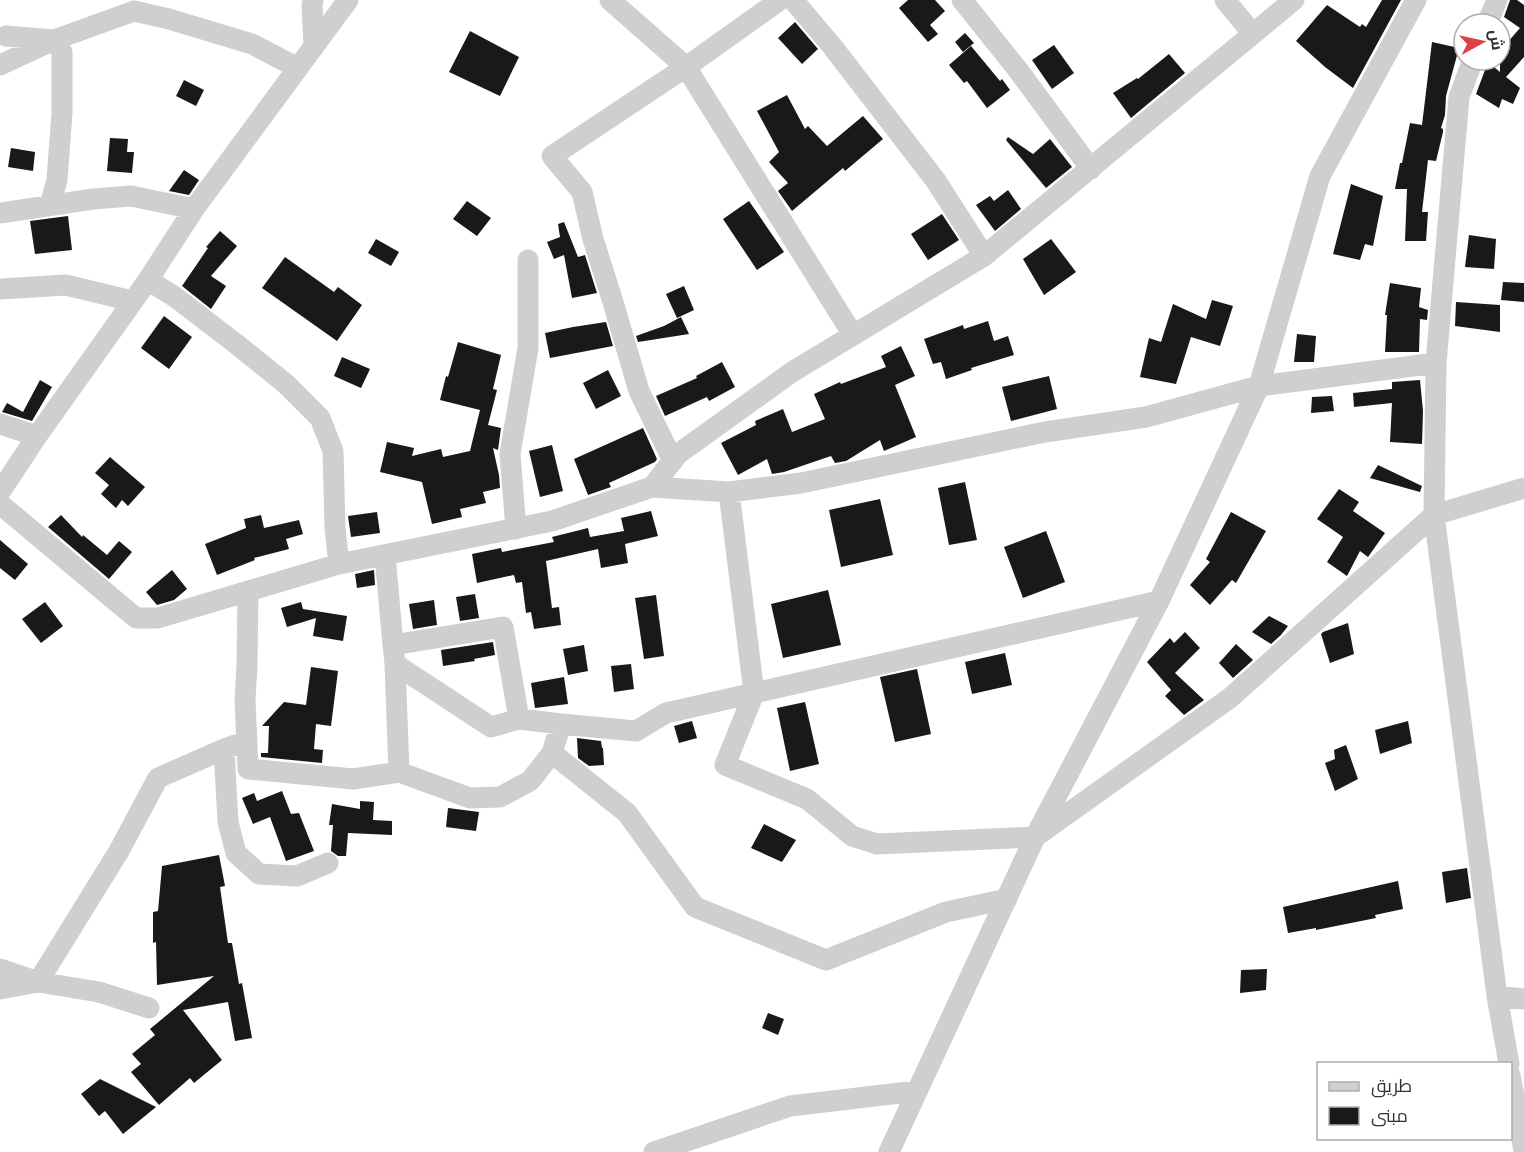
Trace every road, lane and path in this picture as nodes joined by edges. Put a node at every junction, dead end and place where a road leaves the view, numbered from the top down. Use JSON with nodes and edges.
{"nodes":[{"id":1,"x":313,"y":0,"type":"edge"},
{"id":2,"x":348,"y":0,"type":"edge"},
{"id":3,"x":610,"y":0,"type":"edge"},
{"id":4,"x":780,"y":0,"type":"edge"},
{"id":5,"x":793,"y":0,"type":"edge"},
{"id":6,"x":962,"y":0,"type":"edge"},
{"id":7,"x":1225,"y":0,"type":"edge"},
{"id":8,"x":1294,"y":0,"type":"edge"},
{"id":9,"x":1416,"y":0,"type":"edge"},
{"id":10,"x":1253,"y":34,"type":"junction"},
{"id":11,"x":6,"y":36,"type":"dead end"},
{"id":12,"x":54,"y":40,"type":"junction"},
{"id":13,"x":314,"y":47,"type":"junction"},
{"id":14,"x":0,"y":65,"type":"edge"},
{"id":15,"x":686,"y":67,"type":"junction"},
{"id":16,"x":298,"y":68,"type":"junction"},
{"id":17,"x":1468,"y":72,"type":"edge"},
{"id":18,"x":1091,"y":169,"type":"junction"},
{"id":19,"x":50,"y":205,"type":"junction"},
{"id":20,"x":194,"y":209,"type":"junction"},
{"id":21,"x":0,"y":213,"type":"edge"},
{"id":22,"x":984,"y":256,"type":"junction"},
{"id":23,"x":528,"y":260,"type":"dead end"},
{"id":24,"x":148,"y":280,"type":"junction"},
{"id":25,"x":0,"y":289,"type":"edge"},
{"id":26,"x":132,"y":301,"type":"junction"},
{"id":27,"x":853,"y":335,"type":"junction"},
{"id":28,"x":1436,"y":363,"type":"junction"},
{"id":29,"x":1259,"y":386,"type":"junction"},
{"id":30,"x":0,"y":424,"type":"edge"},
{"id":31,"x":37,"y":436,"type":"junction"},
{"id":32,"x":673,"y":461,"type":"junction"},
{"id":33,"x":652,"y":487,"type":"junction"},
{"id":34,"x":1524,"y":488,"type":"edge"},
{"id":35,"x":0,"y":492,"type":"edge"},
{"id":36,"x":729,"y":492,"type":"junction"},
{"id":37,"x":0,"y":504,"type":"edge"},
{"id":38,"x":1434,"y":515,"type":"junction"},
{"id":39,"x":516,"y":529,"type":"junction"},
{"id":40,"x":385,"y":555,"type":"junction"},
{"id":41,"x":339,"y":564,"type":"junction"},
{"id":42,"x":249,"y":591,"type":"junction"},
{"id":43,"x":1159,"y":601,"type":"junction"},
{"id":44,"x":394,"y":654,"type":"junction"},
{"id":45,"x":754,"y":693,"type":"junction"},
{"id":46,"x":519,"y":719,"type":"junction"},
{"id":47,"x":561,"y":724,"type":"junction"},
{"id":48,"x":247,"y":740,"type":"junction"},
{"id":49,"x":224,"y":749,"type":"junction"},
{"id":50,"x":552,"y":753,"type":"junction"},
{"id":51,"x":399,"y":772,"type":"junction"},
{"id":52,"x":1035,"y":837,"type":"junction"},
{"id":53,"x":328,"y":864,"type":"dead end"},
{"id":54,"x":1007,"y":899,"type":"junction"},
{"id":55,"x":0,"y":969,"type":"edge"},
{"id":56,"x":38,"y":982,"type":"junction"},
{"id":57,"x":0,"y":989,"type":"edge"},
{"id":58,"x":1497,"y":996,"type":"junction"},
{"id":59,"x":1524,"y":999,"type":"edge"},
{"id":60,"x":149,"y":1008,"type":"dead end"},
{"id":61,"x":1509,"y":1062,"type":"edge"},
{"id":62,"x":1512,"y":1086,"type":"edge"},
{"id":63,"x":917,"y":1091,"type":"junction"},
{"id":64,"x":1524,"y":1150,"type":"edge"},
{"id":65,"x":654,"y":1152,"type":"edge"},
{"id":66,"x":889,"y":1152,"type":"edge"}],
"edges":[{"from":1,"to":13,"type":"street"},
{"from":2,"to":13,"type":"street"},
{"from":3,"to":15,"type":"street"},
{"from":4,"to":15,"type":"street"},
{"from":5,"to":22,"type":"street"},
{"from":6,"to":18,"type":"street"},
{"from":7,"to":10,"type":"street"},
{"from":8,"to":10,"type":"street"},
{"from":9,"to":29,"type":"street"},
{"from":10,"to":18,"type":"street"},
{"from":11,"to":12,"type":"street"},
{"from":12,"to":14,"type":"street"},
{"from":12,"to":16,"type":"street"},
{"from":12,"to":19,"type":"street"},
{"from":13,"to":16,"type":"street"},
{"from":15,"to":27,"type":"street"},
{"from":15,"to":32,"type":"street"},
{"from":16,"to":20,"type":"street"},
{"from":17,"to":28,"type":"street"},
{"from":18,"to":22,"type":"street"},
{"from":19,"to":20,"type":"street"},
{"from":19,"to":21,"type":"street"},
{"from":20,"to":24,"type":"street"},
{"from":22,"to":27,"type":"street"},
{"from":23,"to":39,"type":"street"},
{"from":24,"to":26,"type":"street"},
{"from":24,"to":41,"type":"street"},
{"from":25,"to":26,"type":"street"},
{"from":26,"to":31,"type":"street"},
{"from":27,"to":32,"type":"street"},
{"from":28,"to":29,"type":"street"},
{"from":28,"to":38,"type":"street"},
{"from":29,"to":36,"type":"street"},
{"from":29,"to":43,"type":"street"},
{"from":30,"to":31,"type":"street"},
{"from":31,"to":35,"type":"street"},
{"from":32,"to":33,"type":"street"},
{"from":33,"to":36,"type":"street"},
{"from":33,"to":39,"type":"street"},
{"from":34,"to":38,"type":"street"},
{"from":36,"to":45,"type":"street"},
{"from":37,"to":42,"type":"street"},
{"from":38,"to":52,"type":"street"},
{"from":38,"to":58,"type":"street"},
{"from":39,"to":40,"type":"street"},
{"from":40,"to":41,"type":"street"},
{"from":40,"to":44,"type":"street"},
{"from":41,"to":42,"type":"street"},
{"from":42,"to":48,"type":"street"},
{"from":43,"to":45,"type":"street"},
{"from":43,"to":52,"type":"street"},
{"from":44,"to":46,"type":"street"},
{"from":44,"to":46,"type":"street"},
{"from":44,"to":51,"type":"street"},
{"from":45,"to":47,"type":"street"},
{"from":45,"to":52,"type":"street"},
{"from":46,"to":47,"type":"street"},
{"from":47,"to":50,"type":"street"},
{"from":48,"to":49,"type":"street"},
{"from":48,"to":51,"type":"street"},
{"from":49,"to":53,"type":"street"},
{"from":49,"to":56,"type":"street"},
{"from":50,"to":51,"type":"street"},
{"from":50,"to":54,"type":"street"},
{"from":52,"to":54,"type":"street"},
{"from":54,"to":63,"type":"street"},
{"from":55,"to":56,"type":"street"},
{"from":56,"to":57,"type":"street"},
{"from":56,"to":60,"type":"street"},
{"from":58,"to":59,"type":"street"},
{"from":58,"to":61,"type":"street"},
{"from":62,"to":64,"type":"street"},
{"from":63,"to":65,"type":"street"},
{"from":63,"to":66,"type":"street"}]}
